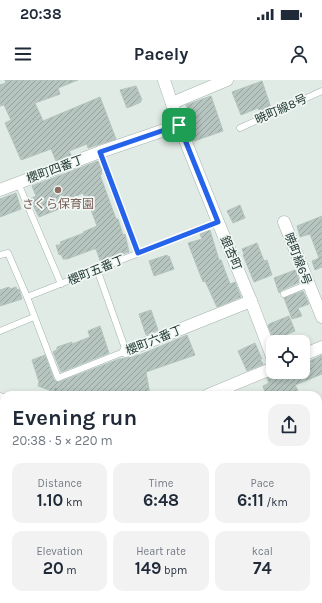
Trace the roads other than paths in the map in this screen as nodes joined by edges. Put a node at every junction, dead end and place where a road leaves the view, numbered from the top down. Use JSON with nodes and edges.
{"nodes":[{"id":1,"x":164,"y":80,"type":"edge"},
{"id":2,"x":228,"y":80,"type":"edge"},
{"id":3,"x":322,"y":91,"type":"edge"},
{"id":4,"x":172,"y":103,"type":"junction"},
{"id":5,"x":179,"y":125,"type":"junction"},
{"id":6,"x":240,"y":128,"type":"dead end"},
{"id":7,"x":100,"y":152,"type":"junction"},
{"id":8,"x":18,"y":183,"type":"junction"},
{"id":9,"x":0,"y":190,"type":"edge"},
{"id":10,"x":218,"y":222,"type":"junction"},
{"id":11,"x":284,"y":222,"type":"dead end"},
{"id":12,"x":138,"y":253,"type":"junction"},
{"id":13,"x":0,"y":255,"type":"edge"},
{"id":14,"x":97,"y":269,"type":"junction"},
{"id":15,"x":61,"y":284,"type":"junction"},
{"id":16,"x":308,"y":284,"type":"junction"},
{"id":17,"x":284,"y":294,"type":"dead end"},
{"id":18,"x":27,"y":297,"type":"junction"},
{"id":19,"x":251,"y":301,"type":"junction"},
{"id":20,"x":34,"y":317,"type":"junction"},
{"id":21,"x":322,"y":317,"type":"edge"},
{"id":22,"x":0,"y":331,"type":"edge"},
{"id":23,"x":266,"y":341,"type":"edge"},
{"id":24,"x":322,"y":346,"type":"edge"},
{"id":25,"x":126,"y":351,"type":"junction"},
{"id":26,"x":310,"y":352,"type":"edge"},
{"id":27,"x":266,"y":371,"type":"edge"},
{"id":28,"x":218,"y":391,"type":"edge"}],
"edges":[{"from":1,"to":4,"type":"street","name":"銀杏町"},
{"from":2,"to":4,"type":"street"},
{"from":3,"to":6,"type":"lane","name":"暁町線8号"},
{"from":4,"to":5,"type":"street","name":"銀杏町"},
{"from":5,"to":7,"type":"street","name":"櫻町四番丁"},
{"from":5,"to":10,"type":"street","name":"銀杏町"},
{"from":7,"to":8,"type":"street","name":"櫻町四番丁"},
{"from":7,"to":12,"type":"lane"},
{"from":8,"to":9,"type":"street","name":"櫻町四番丁"},
{"from":8,"to":15,"type":"lane"},
{"from":10,"to":12,"type":"lane","name":"櫻町五番丁"},
{"from":10,"to":19,"type":"street","name":"銀杏町"},
{"from":11,"to":16,"type":"street","name":"暁町線6号"},
{"from":12,"to":14,"type":"lane","name":"櫻町五番丁"},
{"from":13,"to":18,"type":"lane"},
{"from":14,"to":15,"type":"lane","name":"櫻町五番丁"},
{"from":14,"to":25,"type":"lane"},
{"from":15,"to":18,"type":"lane","name":"櫻町五番丁"},
{"from":16,"to":17,"type":"lane"},
{"from":16,"to":21,"type":"street","name":"暁町線6号"},
{"from":18,"to":20,"type":"lane"},
{"from":19,"to":23,"type":"street","name":"銀杏町"},
{"from":19,"to":25,"type":"street","name":"櫻町六番丁"},
{"from":20,"to":22,"type":"lane"},
{"from":20,"to":25,"type":"lane","name":"櫻町六番丁"},
{"from":24,"to":26,"type":"street"},
{"from":27,"to":28,"type":"street"}]}
